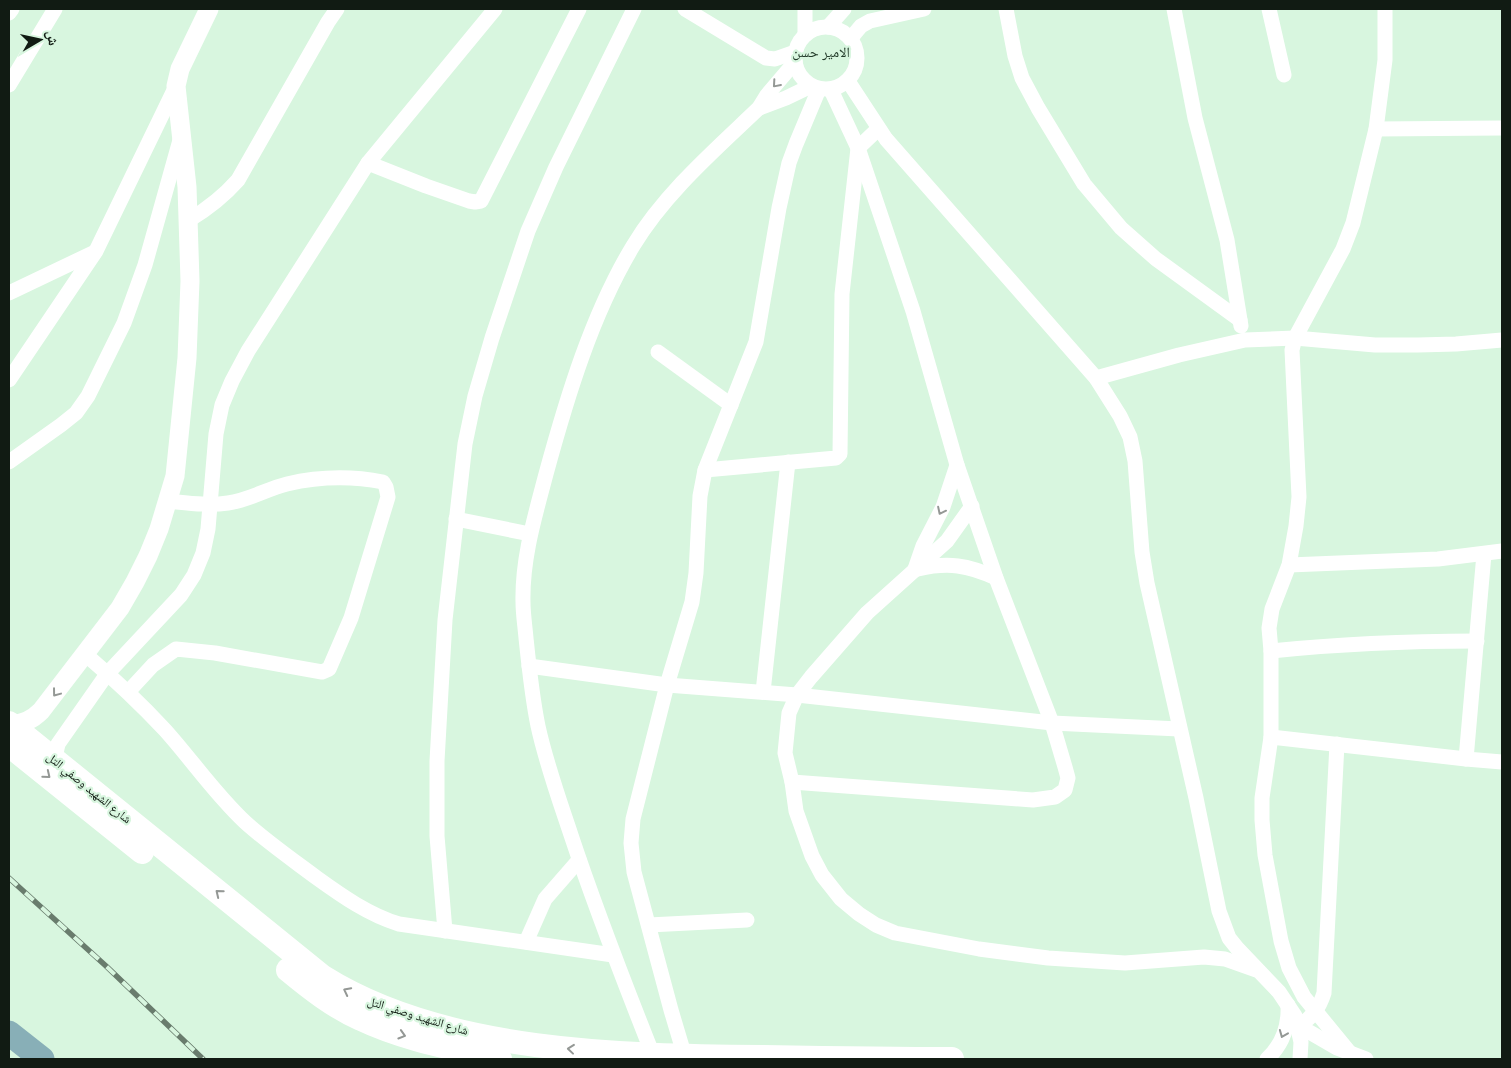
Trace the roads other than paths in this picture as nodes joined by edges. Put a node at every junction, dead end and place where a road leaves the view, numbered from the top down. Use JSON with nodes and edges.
{"nodes":[{"id":1,"x":12,"y":9,"type":"edge"},
{"id":2,"x":55,"y":9,"type":"edge"},
{"id":3,"x":209,"y":9,"type":"edge"},
{"id":4,"x":337,"y":9,"type":"edge"},
{"id":5,"x":494,"y":9,"type":"edge"},
{"id":6,"x":579,"y":9,"type":"edge"},
{"id":7,"x":634,"y":9,"type":"edge"},
{"id":8,"x":686,"y":9,"type":"edge"},
{"id":9,"x":805,"y":9,"type":"edge"},
{"id":10,"x":844,"y":9,"type":"edge"},
{"id":11,"x":924,"y":9,"type":"edge"},
{"id":12,"x":1006,"y":9,"type":"edge"},
{"id":13,"x":1174,"y":9,"type":"edge"},
{"id":14,"x":1269,"y":9,"type":"edge"},
{"id":15,"x":1385,"y":9,"type":"edge"},
{"id":16,"x":9,"y":14,"type":"edge"},
{"id":17,"x":828,"y":27,"type":"junction"},
{"id":18,"x":805,"y":35,"type":"junction"},
{"id":19,"x":850,"y":38,"type":"junction"},
{"id":20,"x":795,"y":57,"type":"junction"},
{"id":21,"x":1284,"y":75,"type":"dead end"},
{"id":22,"x":848,"y":81,"type":"junction"},
{"id":23,"x":9,"y":85,"type":"edge"},
{"id":24,"x":176,"y":86,"type":"junction"},
{"id":25,"x":820,"y":88,"type":"junction"},
{"id":26,"x":759,"y":108,"type":"junction"},
{"id":27,"x":1502,"y":128,"type":"edge"},
{"id":28,"x":878,"y":129,"type":"junction"},
{"id":29,"x":1376,"y":129,"type":"junction"},
{"id":30,"x":181,"y":136,"type":"junction"},
{"id":31,"x":858,"y":148,"type":"junction"},
{"id":32,"x":368,"y":163,"type":"junction"},
{"id":33,"x":189,"y":220,"type":"junction"},
{"id":34,"x":96,"y":251,"type":"junction"},
{"id":35,"x":9,"y":292,"type":"edge"},
{"id":36,"x":1240,"y":320,"type":"junction"},
{"id":37,"x":1295,"y":338,"type":"junction"},
{"id":38,"x":1245,"y":340,"type":"junction"},
{"id":39,"x":1502,"y":340,"type":"edge"},
{"id":40,"x":658,"y":352,"type":"dead end"},
{"id":41,"x":1096,"y":378,"type":"junction"},
{"id":42,"x":9,"y":380,"type":"edge"},
{"id":43,"x":731,"y":405,"type":"junction"},
{"id":44,"x":9,"y":462,"type":"edge"},
{"id":45,"x":788,"y":462,"type":"junction"},
{"id":46,"x":958,"y":465,"type":"junction"},
{"id":47,"x":705,"y":470,"type":"junction"},
{"id":48,"x":167,"y":500,"type":"junction"},
{"id":49,"x":210,"y":505,"type":"junction"},
{"id":50,"x":972,"y":506,"type":"junction"},
{"id":51,"x":456,"y":519,"type":"junction"},
{"id":52,"x":530,"y":534,"type":"junction"},
{"id":53,"x":1502,"y":551,"type":"edge"},
{"id":54,"x":1484,"y":554,"type":"junction"},
{"id":55,"x":1289,"y":566,"type":"junction"},
{"id":56,"x":914,"y":570,"type":"junction"},
{"id":57,"x":996,"y":578,"type":"junction"},
{"id":58,"x":1477,"y":641,"type":"junction"},
{"id":59,"x":1271,"y":651,"type":"junction"},
{"id":60,"x":85,"y":654,"type":"junction"},
{"id":61,"x":529,"y":666,"type":"junction"},
{"id":62,"x":107,"y":674,"type":"junction"},
{"id":63,"x":667,"y":685,"type":"junction"},
{"id":64,"x":128,"y":692,"type":"junction"},
{"id":65,"x":763,"y":692,"type":"junction"},
{"id":66,"x":797,"y":695,"type":"junction"},
{"id":67,"x":1052,"y":723,"type":"junction"},
{"id":68,"x":1179,"y":730,"type":"junction"},
{"id":69,"x":10,"y":731,"type":"edge"},
{"id":70,"x":1271,"y":737,"type":"junction"},
{"id":71,"x":1337,"y":744,"type":"junction"},
{"id":72,"x":1466,"y":759,"type":"junction"},
{"id":73,"x":57,"y":762,"type":"junction"},
{"id":74,"x":1502,"y":762,"type":"edge"},
{"id":75,"x":792,"y":782,"type":"junction"},
{"id":76,"x":579,"y":860,"type":"junction"},
{"id":77,"x":747,"y":920,"type":"dead end"},
{"id":78,"x":649,"y":925,"type":"junction"},
{"id":79,"x":445,"y":931,"type":"junction"},
{"id":80,"x":526,"y":942,"type":"junction"},
{"id":81,"x":613,"y":955,"type":"junction"},
{"id":82,"x":1262,"y":972,"type":"junction"},
{"id":83,"x":1288,"y":1005,"type":"junction"},
{"id":84,"x":1316,"y":1012,"type":"junction"},
{"id":85,"x":1299,"y":1026,"type":"junction"},
{"id":86,"x":1350,"y":1053,"type":"junction"},
{"id":87,"x":653,"y":1055,"type":"junction"},
{"id":88,"x":685,"y":1057,"type":"junction"},
{"id":89,"x":500,"y":1059,"type":"edge"},
{"id":90,"x":952,"y":1059,"type":"edge"},
{"id":91,"x":1267,"y":1059,"type":"edge"},
{"id":92,"x":1300,"y":1059,"type":"edge"},
{"id":93,"x":1366,"y":1059,"type":"edge"}],
"edges":[{"from":1,"to":16,"type":"street"},
{"from":2,"to":23,"type":"street"},
{"from":3,"to":24,"type":"street"},
{"from":4,"to":33,"type":"street"},
{"from":5,"to":32,"type":"street"},
{"from":6,"to":32,"type":"street"},
{"from":7,"to":51,"type":"street"},
{"from":8,"to":20,"type":"street"},
{"from":9,"to":18,"type":"street"},
{"from":10,"to":17,"type":"street"},
{"from":11,"to":19,"type":"street"},
{"from":12,"to":36,"type":"street"},
{"from":13,"to":36,"type":"street"},
{"from":14,"to":21,"type":"street"},
{"from":15,"to":29,"type":"street"},
{"from":17,"to":18,"type":"street"},
{"from":17,"to":19,"type":"street"},
{"from":18,"to":20,"type":"street"},
{"from":19,"to":22,"type":"street"},
{"from":20,"to":25,"type":"street"},
{"from":20,"to":26,"type":"street","one_way":true},
{"from":22,"to":25,"type":"street"},
{"from":22,"to":28,"type":"street"},
{"from":24,"to":30,"type":"street"},
{"from":24,"to":34,"type":"street"},
{"from":25,"to":26,"type":"street"},
{"from":25,"to":31,"type":"street"},
{"from":25,"to":43,"type":"street"},
{"from":26,"to":52,"type":"street"},
{"from":27,"to":29,"type":"street"},
{"from":28,"to":31,"type":"street"},
{"from":28,"to":41,"type":"street"},
{"from":29,"to":37,"type":"street"},
{"from":30,"to":33,"type":"street"},
{"from":30,"to":44,"type":"street"},
{"from":31,"to":45,"type":"street"},
{"from":31,"to":46,"type":"street"},
{"from":32,"to":49,"type":"street"},
{"from":33,"to":48,"type":"street"},
{"from":34,"to":35,"type":"street"},
{"from":34,"to":42,"type":"street"},
{"from":36,"to":38,"type":"street"},
{"from":37,"to":38,"type":"street"},
{"from":37,"to":39,"type":"street"},
{"from":37,"to":55,"type":"street"},
{"from":38,"to":41,"type":"street"},
{"from":40,"to":43,"type":"street"},
{"from":41,"to":68,"type":"street"},
{"from":43,"to":47,"type":"street"},
{"from":45,"to":47,"type":"street"},
{"from":45,"to":65,"type":"street"},
{"from":46,"to":50,"type":"street"},
{"from":46,"to":56,"type":"street","one_way":true},
{"from":47,"to":63,"type":"street"},
{"from":48,"to":49,"type":"street"},
{"from":48,"to":60,"type":"street"},
{"from":49,"to":62,"type":"street"},
{"from":49,"to":64,"type":"street"},
{"from":50,"to":56,"type":"street"},
{"from":50,"to":57,"type":"street"},
{"from":51,"to":52,"type":"street"},
{"from":51,"to":79,"type":"street"},
{"from":52,"to":61,"type":"street"},
{"from":53,"to":54,"type":"street"},
{"from":54,"to":55,"type":"street"},
{"from":54,"to":58,"type":"street"},
{"from":55,"to":59,"type":"street"},
{"from":56,"to":57,"type":"street"},
{"from":56,"to":66,"type":"street"},
{"from":57,"to":67,"type":"street"},
{"from":58,"to":59,"type":"street"},
{"from":58,"to":72,"type":"street"},
{"from":59,"to":70,"type":"street"},
{"from":60,"to":62,"type":"street"},
{"from":60,"to":69,"type":"street","one_way":true},
{"from":61,"to":63,"type":"street"},
{"from":61,"to":76,"type":"street"},
{"from":62,"to":64,"type":"street"},
{"from":62,"to":73,"type":"street"},
{"from":63,"to":65,"type":"street"},
{"from":63,"to":78,"type":"street"},
{"from":64,"to":79,"type":"street"},
{"from":65,"to":66,"type":"street"},
{"from":66,"to":67,"type":"street"},
{"from":66,"to":75,"type":"street"},
{"from":67,"to":68,"type":"street"},
{"from":67,"to":75,"type":"street"},
{"from":68,"to":82,"type":"street"},
{"from":69,"to":73,"type":"main road","name":"شارع الشهيد وصفي التل"},
{"from":69,"to":89,"type":"main road","name":"شارع الشهيد وصفي التل","one_way":true},
{"from":70,"to":71,"type":"street"},
{"from":70,"to":84,"type":"street"},
{"from":71,"to":72,"type":"street"},
{"from":71,"to":84,"type":"street"},
{"from":72,"to":74,"type":"street"},
{"from":87,"to":73,"type":"main road","name":"شارع الشهيد وصفي التل","one_way":true},
{"from":75,"to":82,"type":"street"},
{"from":76,"to":80,"type":"street"},
{"from":76,"to":81,"type":"street"},
{"from":77,"to":78,"type":"street"},
{"from":78,"to":88,"type":"street"},
{"from":79,"to":80,"type":"street"},
{"from":80,"to":81,"type":"street"},
{"from":81,"to":87,"type":"street"},
{"from":82,"to":83,"type":"street"},
{"from":83,"to":85,"type":"street"},
{"from":83,"to":91,"type":"street","one_way":true},
{"from":84,"to":85,"type":"street"},
{"from":84,"to":86,"type":"street"},
{"from":85,"to":86,"type":"street"},
{"from":85,"to":92,"type":"street"},
{"from":86,"to":93,"type":"street"},
{"from":87,"to":88,"type":"main road","name":"شارع الشهيد وصفي التل"},
{"from":88,"to":90,"type":"main road","name":"شارع الشهيد وصفي التل"}]}
